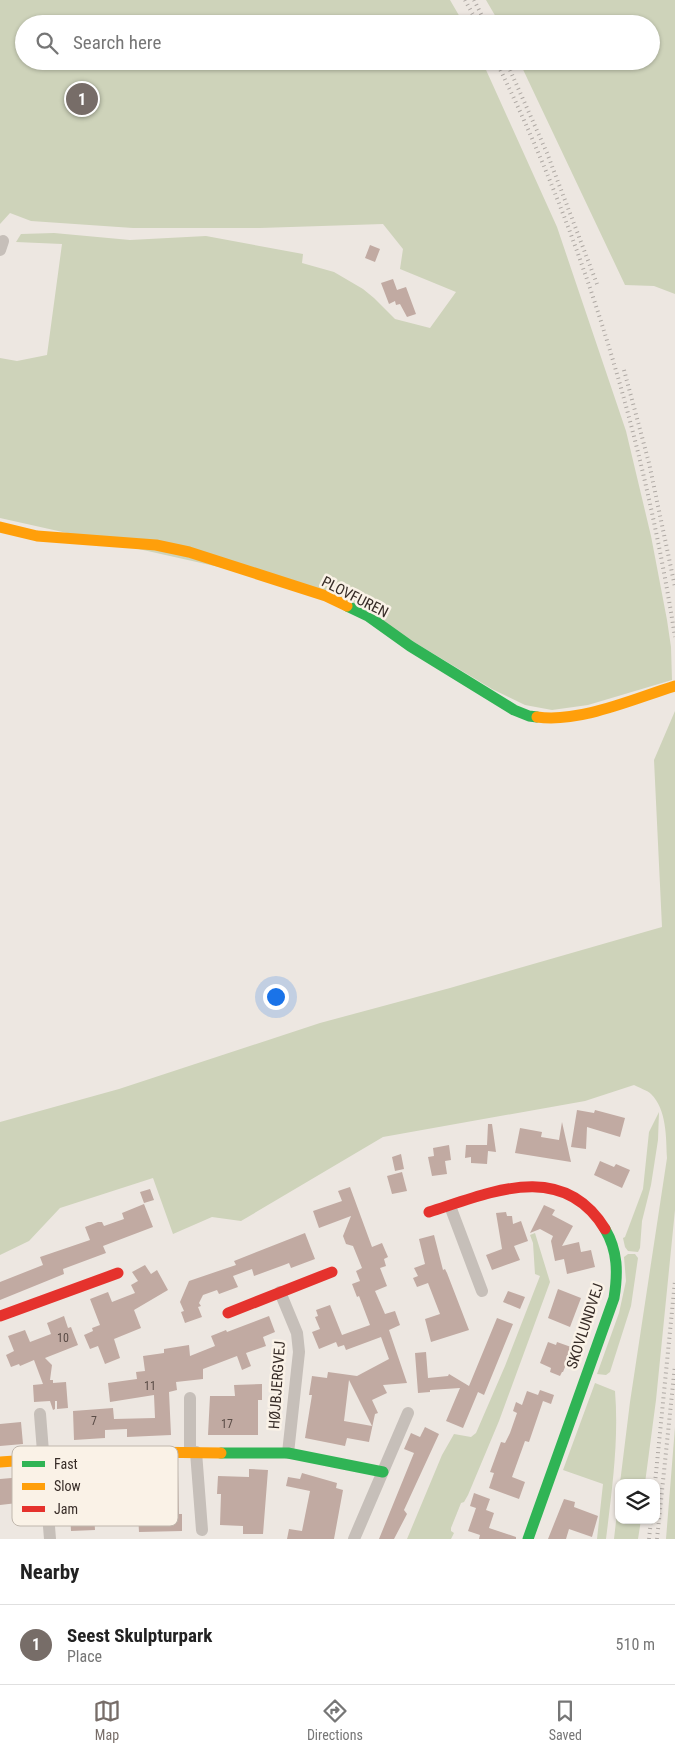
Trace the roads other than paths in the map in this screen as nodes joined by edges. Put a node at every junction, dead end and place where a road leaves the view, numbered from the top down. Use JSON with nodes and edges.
{"nodes":[{"id":1,"x":0,"y":527,"type":"edge"},
{"id":2,"x":674,"y":686,"type":"edge"},
{"id":3,"x":450,"y":1206,"type":"junction"},
{"id":4,"x":429,"y":1212,"type":"dead end"},
{"id":5,"x":332,"y":1272,"type":"dead end"},
{"id":6,"x":118,"y":1273,"type":"dead end"},
{"id":7,"x":482,"y":1291,"type":"dead end"},
{"id":8,"x":280,"y":1292,"type":"junction"},
{"id":9,"x":228,"y":1313,"type":"dead end"},
{"id":10,"x":0,"y":1316,"type":"edge"},
{"id":11,"x":190,"y":1398,"type":"dead end"},
{"id":12,"x":408,"y":1413,"type":"dead end"},
{"id":13,"x":40,"y":1414,"type":"dead end"},
{"id":14,"x":42,"y":1446,"type":"edge"},
{"id":15,"x":178,"y":1452,"type":"edge"},
{"id":16,"x":193,"y":1452,"type":"junction"},
{"id":17,"x":288,"y":1454,"type":"junction"},
{"id":18,"x":383,"y":1472,"type":"junction"},
{"id":19,"x":49,"y":1526,"type":"edge"},
{"id":20,"x":202,"y":1530,"type":"dead end"},
{"id":21,"x":50,"y":1539,"type":"edge"},
{"id":22,"x":354,"y":1539,"type":"edge"},
{"id":23,"x":528,"y":1539,"type":"edge"}],
"edges":[{"from":1,"to":2,"type":"street","name":"PLOVFUREN"},
{"from":3,"to":4,"type":"street","name":"SKOVLUNDVEJ"},
{"from":3,"to":7,"type":"street"},
{"from":3,"to":23,"type":"street","name":"SKOVLUNDVEJ"},
{"from":5,"to":8,"type":"street"},
{"from":6,"to":10,"type":"street"},
{"from":8,"to":9,"type":"street"},
{"from":8,"to":17,"type":"street","name":"HØJBJERGVEJ"},
{"from":11,"to":16,"type":"street"},
{"from":12,"to":18,"type":"street"},
{"from":13,"to":14,"type":"street"},
{"from":15,"to":16,"type":"street"},
{"from":16,"to":17,"type":"street"},
{"from":16,"to":20,"type":"street"},
{"from":17,"to":18,"type":"street"},
{"from":18,"to":22,"type":"street"},
{"from":19,"to":21,"type":"street"}]}
